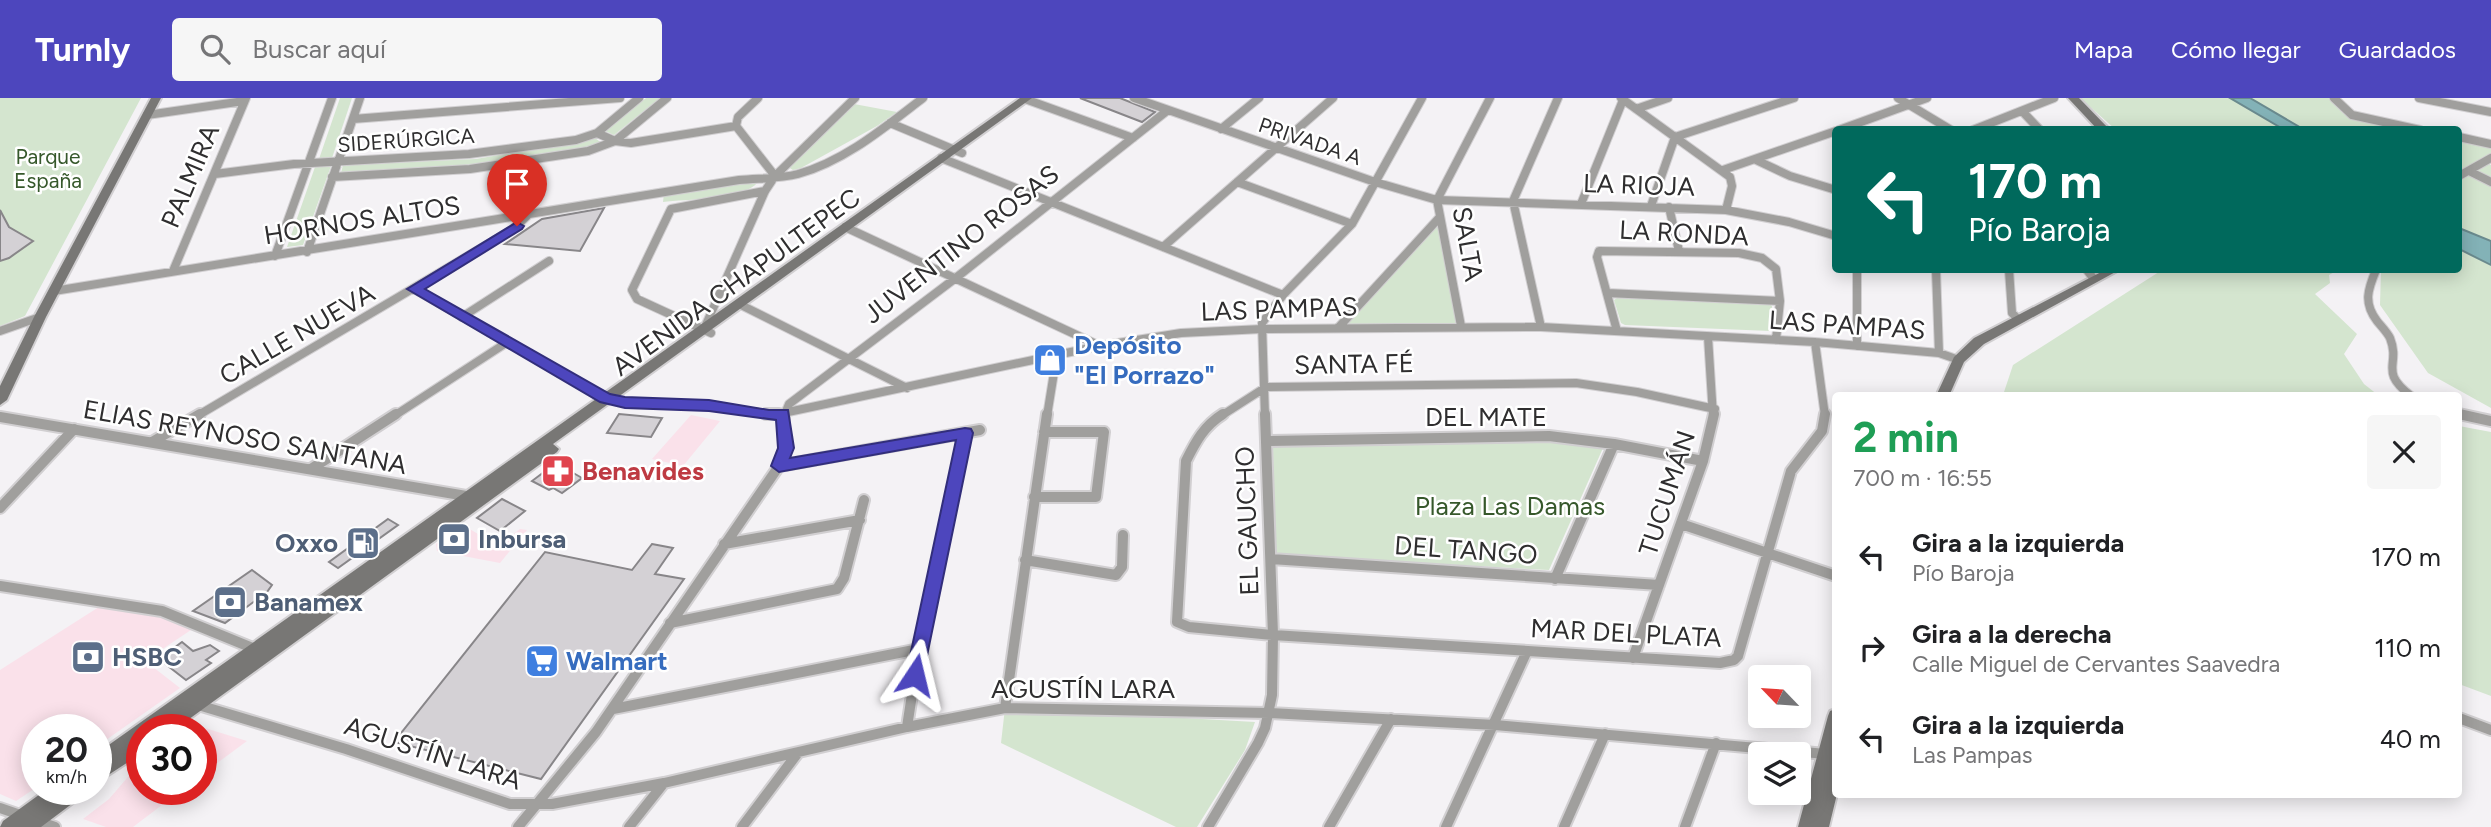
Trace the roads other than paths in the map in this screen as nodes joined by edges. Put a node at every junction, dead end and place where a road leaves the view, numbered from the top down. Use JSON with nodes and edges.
{"nodes":[{"id":1,"x":156,"y":98,"type":"edge"},
{"id":2,"x":332,"y":98,"type":"edge"},
{"id":3,"x":360,"y":98,"type":"edge"},
{"id":4,"x":621,"y":98,"type":"edge"},
{"id":5,"x":639,"y":98,"type":"edge"},
{"id":6,"x":667,"y":98,"type":"edge"},
{"id":7,"x":758,"y":98,"type":"edge"},
{"id":8,"x":855,"y":98,"type":"edge"},
{"id":9,"x":923,"y":98,"type":"edge"},
{"id":10,"x":1134,"y":98,"type":"edge"},
{"id":11,"x":1259,"y":98,"type":"edge"},
{"id":12,"x":1333,"y":98,"type":"edge"},
{"id":13,"x":1422,"y":98,"type":"edge"},
{"id":14,"x":1490,"y":98,"type":"edge"},
{"id":15,"x":1558,"y":98,"type":"edge"},
{"id":16,"x":1668,"y":98,"type":"edge"},
{"id":17,"x":1794,"y":98,"type":"edge"},
{"id":18,"x":1898,"y":98,"type":"edge"},
{"id":19,"x":1927,"y":98,"type":"edge"},
{"id":20,"x":2054,"y":98,"type":"edge"},
{"id":21,"x":2073,"y":98,"type":"edge"},
{"id":22,"x":2334,"y":98,"type":"edge"},
{"id":23,"x":2419,"y":98,"type":"edge"},
{"id":24,"x":1030,"y":99,"type":"edge"},
{"id":25,"x":1622,"y":99,"type":"edge"},
{"id":26,"x":245,"y":100,"type":"edge"},
{"id":27,"x":1909,"y":104,"type":"junction"},
{"id":28,"x":1636,"y":109,"type":"junction"},
{"id":29,"x":1168,"y":110,"type":"junction"},
{"id":30,"x":2022,"y":111,"type":"junction"},
{"id":31,"x":2491,"y":112,"type":"edge"},
{"id":32,"x":147,"y":115,"type":"junction"},
{"id":33,"x":1930,"y":117,"type":"junction"},
{"id":34,"x":353,"y":119,"type":"junction"},
{"id":35,"x":890,"y":123,"type":"junction"},
{"id":36,"x":736,"y":125,"type":"junction"},
{"id":37,"x":1864,"y":125,"type":"edge"},
{"id":38,"x":1931,"y":126,"type":"edge"},
{"id":39,"x":1945,"y":126,"type":"edge"},
{"id":40,"x":1983,"y":126,"type":"edge"},
{"id":41,"x":2036,"y":126,"type":"edge"},
{"id":42,"x":2101,"y":126,"type":"edge"},
{"id":43,"x":2402,"y":126,"type":"edge"},
{"id":44,"x":1222,"y":129,"type":"junction"},
{"id":45,"x":1832,"y":132,"type":"edge"},
{"id":46,"x":597,"y":133,"type":"junction"},
{"id":47,"x":1675,"y":137,"type":"junction"},
{"id":48,"x":1133,"y":138,"type":"junction"},
{"id":49,"x":2462,"y":138,"type":"edge"},
{"id":50,"x":615,"y":141,"type":"junction"},
{"id":51,"x":2491,"y":144,"type":"edge"},
{"id":52,"x":1276,"y":148,"type":"junction"},
{"id":53,"x":951,"y":155,"type":"junction"},
{"id":54,"x":1756,"y":160,"type":"junction"},
{"id":55,"x":2489,"y":161,"type":"edge"},
{"id":56,"x":337,"y":162,"type":"junction"},
{"id":57,"x":309,"y":163,"type":"junction"},
{"id":58,"x":1723,"y":170,"type":"junction"},
{"id":59,"x":2469,"y":171,"type":"junction"},
{"id":60,"x":215,"y":174,"type":"junction"},
{"id":61,"x":2462,"y":174,"type":"edge"},
{"id":62,"x":775,"y":176,"type":"junction"},
{"id":63,"x":332,"y":177,"type":"junction"},
{"id":64,"x":1237,"y":182,"type":"junction"},
{"id":65,"x":1375,"y":182,"type":"junction"},
{"id":66,"x":2491,"y":182,"type":"edge"},
{"id":67,"x":1832,"y":189,"type":"edge"},
{"id":68,"x":765,"y":191,"type":"junction"},
{"id":69,"x":1437,"y":200,"type":"junction"},
{"id":70,"x":1051,"y":201,"type":"junction"},
{"id":71,"x":1513,"y":201,"type":"junction"},
{"id":72,"x":1581,"y":204,"type":"junction"},
{"id":73,"x":1651,"y":206,"type":"junction"},
{"id":74,"x":1669,"y":207,"type":"junction"},
{"id":75,"x":1726,"y":210,"type":"junction"},
{"id":76,"x":530,"y":213,"type":"junction"},
{"id":77,"x":1439,"y":218,"type":"junction"},
{"id":78,"x":1352,"y":224,"type":"junction"},
{"id":79,"x":848,"y":229,"type":"junction"},
{"id":80,"x":1832,"y":235,"type":"edge"},
{"id":81,"x":1163,"y":247,"type":"junction"},
{"id":82,"x":307,"y":251,"type":"junction"},
{"id":83,"x":1679,"y":251,"type":"junction"},
{"id":84,"x":275,"y":256,"type":"junction"},
{"id":85,"x":549,"y":261,"type":"dead end"},
{"id":86,"x":173,"y":271,"type":"junction"},
{"id":87,"x":1857,"y":273,"type":"edge"},
{"id":88,"x":1936,"y":273,"type":"edge"},
{"id":89,"x":2009,"y":273,"type":"edge"},
{"id":90,"x":2091,"y":273,"type":"edge"},
{"id":91,"x":2375,"y":273,"type":"edge"},
{"id":92,"x":957,"y":277,"type":"junction"},
{"id":93,"x":414,"y":289,"type":"junction"},
{"id":94,"x":54,"y":291,"type":"junction"},
{"id":95,"x":1607,"y":293,"type":"junction"},
{"id":96,"x":1283,"y":295,"type":"junction"},
{"id":97,"x":1780,"y":301,"type":"junction"},
{"id":98,"x":742,"y":306,"type":"junction"},
{"id":99,"x":2015,"y":316,"type":"junction"},
{"id":100,"x":40,"y":317,"type":"junction"},
{"id":101,"x":462,"y":317,"type":"junction"},
{"id":102,"x":1461,"y":326,"type":"junction"},
{"id":103,"x":1541,"y":327,"type":"junction"},
{"id":104,"x":1338,"y":328,"type":"junction"},
{"id":105,"x":1262,"y":329,"type":"junction"},
{"id":106,"x":0,"y":331,"type":"edge"},
{"id":107,"x":708,"y":331,"type":"junction"},
{"id":108,"x":1617,"y":331,"type":"junction"},
{"id":109,"x":1708,"y":337,"type":"junction"},
{"id":110,"x":1776,"y":340,"type":"junction"},
{"id":111,"x":1815,"y":342,"type":"junction"},
{"id":112,"x":506,"y":343,"type":"junction"},
{"id":113,"x":1098,"y":346,"type":"junction"},
{"id":114,"x":1857,"y":346,"type":"junction"},
{"id":115,"x":1057,"y":354,"type":"junction"},
{"id":116,"x":1949,"y":357,"type":"junction"},
{"id":117,"x":849,"y":358,"type":"junction"},
{"id":118,"x":1266,"y":387,"type":"junction"},
{"id":119,"x":907,"y":388,"type":"junction"},
{"id":120,"x":1934,"y":392,"type":"edge"},
{"id":121,"x":1943,"y":392,"type":"edge"},
{"id":122,"x":2406,"y":392,"type":"edge"},
{"id":123,"x":0,"y":400,"type":"edge"},
{"id":124,"x":611,"y":400,"type":"junction"},
{"id":125,"x":1715,"y":409,"type":"junction"},
{"id":126,"x":783,"y":414,"type":"junction"},
{"id":127,"x":2462,"y":415,"type":"edge"},
{"id":128,"x":0,"y":417,"type":"edge"},
{"id":129,"x":2491,"y":421,"type":"edge"},
{"id":130,"x":74,"y":429,"type":"junction"},
{"id":131,"x":980,"y":430,"type":"dead end"},
{"id":132,"x":1044,"y":432,"type":"junction"},
{"id":133,"x":965,"y":433,"type":"junction"},
{"id":134,"x":1267,"y":441,"type":"junction"},
{"id":135,"x":152,"y":442,"type":"junction"},
{"id":136,"x":1614,"y":444,"type":"junction"},
{"id":137,"x":1703,"y":461,"type":"junction"},
{"id":138,"x":779,"y":466,"type":"junction"},
{"id":139,"x":311,"y":469,"type":"junction"},
{"id":140,"x":1034,"y":497,"type":"junction"},
{"id":141,"x":476,"y":498,"type":"junction"},
{"id":142,"x":864,"y":500,"type":"dead end"},
{"id":143,"x":0,"y":509,"type":"edge"},
{"id":144,"x":860,"y":520,"type":"junction"},
{"id":145,"x":1681,"y":523,"type":"junction"},
{"id":146,"x":424,"y":529,"type":"junction"},
{"id":147,"x":1123,"y":535,"type":"dead end"},
{"id":148,"x":724,"y":544,"type":"junction"},
{"id":149,"x":1769,"y":552,"type":"junction"},
{"id":150,"x":1271,"y":559,"type":"junction"},
{"id":151,"x":1025,"y":560,"type":"junction"},
{"id":152,"x":391,"y":566,"type":"junction"},
{"id":153,"x":1832,"y":575,"type":"edge"},
{"id":154,"x":1555,"y":579,"type":"junction"},
{"id":155,"x":1658,"y":585,"type":"junction"},
{"id":156,"x":0,"y":586,"type":"edge"},
{"id":157,"x":1178,"y":622,"type":"joint"},
{"id":158,"x":670,"y":623,"type":"junction"},
{"id":159,"x":1273,"y":635,"type":"junction"},
{"id":160,"x":255,"y":649,"type":"junction"},
{"id":161,"x":919,"y":649,"type":"junction"},
{"id":162,"x":1527,"y":651,"type":"junction"},
{"id":163,"x":1633,"y":658,"type":"junction"},
{"id":164,"x":237,"y":674,"type":"junction"},
{"id":165,"x":190,"y":702,"type":"junction"},
{"id":166,"x":1005,"y":708,"type":"junction"},
{"id":167,"x":613,"y":709,"type":"junction"},
{"id":168,"x":1269,"y":713,"type":"junction"},
{"id":169,"x":170,"y":714,"type":"edge"},
{"id":170,"x":178,"y":714,"type":"edge"},
{"id":171,"x":1391,"y":719,"type":"junction"},
{"id":172,"x":2462,"y":719,"type":"edge"},
{"id":173,"x":1495,"y":724,"type":"junction"},
{"id":174,"x":907,"y":727,"type":"junction"},
{"id":175,"x":2491,"y":730,"type":"edge"},
{"id":176,"x":1605,"y":734,"type":"junction"},
{"id":177,"x":1716,"y":743,"type":"junction"},
{"id":178,"x":797,"y":754,"type":"junction"},
{"id":179,"x":1832,"y":760,"type":"edge"},
{"id":180,"x":664,"y":783,"type":"junction"},
{"id":181,"x":44,"y":805,"type":"edge"},
{"id":182,"x":53,"y":805,"type":"edge"},
{"id":183,"x":537,"y":806,"type":"junction"},
{"id":184,"x":0,"y":808,"type":"edge"},
{"id":185,"x":24,"y":823,"type":"edge"},
{"id":186,"x":55,"y":827,"type":"edge"},
{"id":187,"x":518,"y":827,"type":"edge"},
{"id":188,"x":629,"y":827,"type":"edge"},
{"id":189,"x":742,"y":827,"type":"edge"},
{"id":190,"x":1208,"y":827,"type":"edge"},
{"id":191,"x":1329,"y":827,"type":"edge"},
{"id":192,"x":1446,"y":827,"type":"edge"},
{"id":193,"x":1564,"y":827,"type":"edge"},
{"id":194,"x":1685,"y":827,"type":"edge"},
{"id":195,"x":1807,"y":827,"type":"edge"},
{"id":196,"x":1820,"y":827,"type":"edge"}],
"edges":[{"from":1,"to":32,"type":"main road"},
{"from":2,"to":57,"type":"street"},
{"from":3,"to":34,"type":"street"},
{"from":4,"to":34,"type":"street"},
{"from":5,"to":46,"type":"street","name":"SIDERÚRGICA"},
{"from":6,"to":50,"type":"street","name":"SIDERÚRGICA"},
{"from":7,"to":36,"type":"street"},
{"from":8,"to":62,"type":"street"},
{"from":9,"to":35,"type":"street","name":"HORNOS ALTOS"},
{"from":10,"to":29,"type":"street","name":"PRIVADA A"},
{"from":11,"to":44,"type":"street"},
{"from":12,"to":52,"type":"street"},
{"from":13,"to":65,"type":"street"},
{"from":14,"to":69,"type":"street","name":"SALTA"},
{"from":15,"to":71,"type":"street"},
{"from":16,"to":28,"type":"street"},
{"from":17,"to":47,"type":"street"},
{"from":18,"to":27,"type":"street"},
{"from":19,"to":27,"type":"street"},
{"from":20,"to":30,"type":"street"},
{"from":21,"to":42,"type":"main road"},
{"from":22,"to":43,"type":"street"},
{"from":23,"to":31,"type":"street"},
{"from":24,"to":48,"type":"street"},
{"from":24,"to":53,"type":"main road","name":"AVENIDA CHAPULTEPEC"},
{"from":25,"to":28,"type":"street"},
{"from":25,"to":72,"type":"street"},
{"from":26,"to":32,"type":"street"},
{"from":26,"to":60,"type":"street","name":"PALMIRA"},
{"from":27,"to":33,"type":"street"},
{"from":27,"to":37,"type":"street"},
{"from":28,"to":47,"type":"street"},
{"from":29,"to":44,"type":"street","name":"PRIVADA A"},
{"from":29,"to":48,"type":"street","name":"JUVENTINO ROSAS"},
{"from":30,"to":40,"type":"street"},
{"from":30,"to":41,"type":"street"},
{"from":32,"to":94,"type":"main road"},
{"from":33,"to":38,"type":"street"},
{"from":33,"to":39,"type":"street"},
{"from":34,"to":56,"type":"street"},
{"from":35,"to":53,"type":"street"},
{"from":35,"to":62,"type":"street","name":"HORNOS ALTOS"},
{"from":36,"to":50,"type":"street","name":"SIDERÚRGICA"},
{"from":36,"to":62,"type":"street"},
{"from":44,"to":52,"type":"street","name":"PRIVADA A"},
{"from":45,"to":54,"type":"street"},
{"from":46,"to":50,"type":"street","name":"SIDERÚRGICA"},
{"from":46,"to":56,"type":"street","name":"SIDERÚRGICA"},
{"from":47,"to":58,"type":"street"},
{"from":47,"to":73,"type":"street"},
{"from":48,"to":70,"type":"street","name":"JUVENTINO ROSAS"},
{"from":49,"to":51,"type":"street"},
{"from":50,"to":63,"type":"street","name":"SIDERÚRGICA"},
{"from":52,"to":64,"type":"street"},
{"from":52,"to":65,"type":"street","name":"PRIVADA A"},
{"from":53,"to":70,"type":"street"},
{"from":53,"to":79,"type":"main road","name":"AVENIDA CHAPULTEPEC"},
{"from":54,"to":58,"type":"street"},
{"from":54,"to":67,"type":"street"},
{"from":55,"to":59,"type":"street"},
{"from":56,"to":57,"type":"street","name":"SIDERÚRGICA"},
{"from":56,"to":63,"type":"street"},
{"from":57,"to":60,"type":"street","name":"SIDERÚRGICA"},
{"from":57,"to":84,"type":"street"},
{"from":58,"to":75,"type":"street"},
{"from":59,"to":61,"type":"street"},
{"from":59,"to":66,"type":"street"},
{"from":60,"to":86,"type":"street","name":"PALMIRA"},
{"from":62,"to":68,"type":"street"},
{"from":62,"to":76,"type":"street","name":"HORNOS ALTOS"},
{"from":63,"to":82,"type":"street"},
{"from":64,"to":78,"type":"street"},
{"from":64,"to":81,"type":"street"},
{"from":65,"to":69,"type":"street","name":"PRIVADA A"},
{"from":65,"to":78,"type":"street"},
{"from":68,"to":107,"type":"street"},
{"from":68,"to":107,"type":"street"},
{"from":69,"to":71,"type":"street","name":"LA RIOJA"},
{"from":69,"to":77,"type":"street","name":"SALTA"},
{"from":70,"to":81,"type":"street"},
{"from":70,"to":92,"type":"street","name":"JUVENTINO ROSAS"},
{"from":71,"to":72,"type":"street","name":"LA RIOJA"},
{"from":71,"to":103,"type":"street"},
{"from":72,"to":73,"type":"street","name":"LA RIOJA"},
{"from":73,"to":74,"type":"street","name":"LA RIOJA"},
{"from":74,"to":75,"type":"street","name":"LA RIOJA"},
{"from":74,"to":83,"type":"street"},
{"from":75,"to":80,"type":"street","name":"LA RIOJA"},
{"from":76,"to":82,"type":"street","name":"HORNOS ALTOS"},
{"from":76,"to":93,"type":"street","name":"CALLE NUEVA"},
{"from":77,"to":102,"type":"street","name":"SALTA"},
{"from":77,"to":104,"type":"street"},
{"from":78,"to":96,"type":"street"},
{"from":79,"to":92,"type":"street"},
{"from":79,"to":98,"type":"main road","name":"AVENIDA CHAPULTEPEC"},
{"from":81,"to":96,"type":"street"},
{"from":82,"to":84,"type":"street","name":"HORNOS ALTOS"},
{"from":83,"to":95,"type":"street","name":"LA RONDA"},
{"from":83,"to":97,"type":"street","name":"LA RONDA"},
{"from":84,"to":86,"type":"street","name":"HORNOS ALTOS"},
{"from":85,"to":101,"type":"street"},
{"from":86,"to":94,"type":"street","name":"HORNOS ALTOS"},
{"from":87,"to":114,"type":"street"},
{"from":88,"to":116,"type":"street"},
{"from":89,"to":99,"type":"street"},
{"from":90,"to":99,"type":"main road"},
{"from":91,"to":122,"type":"street"},
{"from":92,"to":113,"type":"street"},
{"from":92,"to":117,"type":"street","name":"JUVENTINO ROSAS"},
{"from":93,"to":101,"type":"street"},
{"from":93,"to":135,"type":"street","name":"CALLE NUEVA"},
{"from":94,"to":100,"type":"main road"},
{"from":95,"to":97,"type":"street"},
{"from":95,"to":108,"type":"street","name":"LA RONDA"},
{"from":96,"to":105,"type":"street"},
{"from":97,"to":110,"type":"street","name":"LA RONDA"},
{"from":98,"to":107,"type":"main road","name":"AVENIDA CHAPULTEPEC"},
{"from":98,"to":117,"type":"street"},
{"from":99,"to":116,"type":"main road"},
{"from":100,"to":106,"type":"street"},
{"from":100,"to":123,"type":"main road"},
{"from":101,"to":112,"type":"street"},
{"from":102,"to":103,"type":"street","name":"LAS PAMPAS"},
{"from":102,"to":104,"type":"street","name":"LAS PAMPAS"},
{"from":103,"to":108,"type":"street","name":"LAS PAMPAS"},
{"from":104,"to":105,"type":"street","name":"LAS PAMPAS"},
{"from":105,"to":113,"type":"street","name":"LAS PAMPAS"},
{"from":105,"to":118,"type":"street","name":"EL GAUCHO"},
{"from":107,"to":124,"type":"main road","name":"AVENIDA CHAPULTEPEC"},
{"from":108,"to":109,"type":"street","name":"LAS PAMPAS"},
{"from":109,"to":110,"type":"street","name":"LAS PAMPAS"},
{"from":109,"to":125,"type":"street","name":"TUCUMÁN"},
{"from":110,"to":111,"type":"street","name":"LAS PAMPAS"},
{"from":111,"to":114,"type":"street","name":"LAS PAMPAS"},
{"from":111,"to":149,"type":"street","name":"MAR DEL PLATA"},
{"from":112,"to":124,"type":"street"},
{"from":112,"to":139,"type":"street"},
{"from":113,"to":115,"type":"street","name":"LAS PAMPAS"},
{"from":114,"to":116,"type":"street","name":"LAS PAMPAS"},
{"from":115,"to":119,"type":"street","name":"LAS PAMPAS"},
{"from":115,"to":132,"type":"street"},
{"from":116,"to":120,"type":"main road"},
{"from":116,"to":121,"type":"main road"},
{"from":117,"to":119,"type":"street"},
{"from":117,"to":126,"type":"street","name":"JUVENTINO ROSAS"},
{"from":118,"to":125,"type":"street","name":"SANTA FÉ"},
{"from":118,"to":134,"type":"street","name":"EL GAUCHO"},
{"from":118,"to":157,"type":"street","name":"SANTA FÉ"},
{"from":119,"to":126,"type":"street","name":"LAS PAMPAS"},
{"from":124,"to":126,"type":"street","name":"LAS PAMPAS"},
{"from":124,"to":141,"type":"main road","name":"AVENIDA CHAPULTEPEC"},
{"from":125,"to":137,"type":"street","name":"TUCUMÁN"},
{"from":126,"to":138,"type":"street"},
{"from":127,"to":129,"type":"street"},
{"from":128,"to":130,"type":"street","name":"ELIAS REYNOSO SANTANA"},
{"from":130,"to":135,"type":"street","name":"ELIAS REYNOSO SANTANA"},
{"from":130,"to":143,"type":"street"},
{"from":131,"to":133,"type":"street"},
{"from":132,"to":140,"type":"street"},
{"from":132,"to":140,"type":"street"},
{"from":133,"to":138,"type":"street"},
{"from":133,"to":161,"type":"street"},
{"from":134,"to":136,"type":"street","name":"DEL MATE"},
{"from":134,"to":150,"type":"street","name":"EL GAUCHO"},
{"from":135,"to":139,"type":"street","name":"ELIAS REYNOSO SANTANA"},
{"from":136,"to":137,"type":"street","name":"DEL MATE"},
{"from":136,"to":154,"type":"street"},
{"from":137,"to":145,"type":"street","name":"TUCUMÁN"},
{"from":138,"to":148,"type":"street"},
{"from":139,"to":141,"type":"street","name":"ELIAS REYNOSO SANTANA"},
{"from":140,"to":151,"type":"street"},
{"from":141,"to":146,"type":"main road"},
{"from":141,"to":152,"type":"main road","name":"AVENIDA CHAPULTEPEC"},
{"from":142,"to":144,"type":"street"},
{"from":144,"to":148,"type":"street"},
{"from":144,"to":158,"type":"street"},
{"from":145,"to":149,"type":"street"},
{"from":145,"to":155,"type":"street","name":"TUCUMÁN"},
{"from":146,"to":152,"type":"main road"},
{"from":146,"to":160,"type":"main road"},
{"from":147,"to":151,"type":"street"},
{"from":148,"to":158,"type":"street"},
{"from":149,"to":153,"type":"street"},
{"from":149,"to":163,"type":"street","name":"MAR DEL PLATA"},
{"from":150,"to":154,"type":"street","name":"DEL TANGO"},
{"from":150,"to":159,"type":"street","name":"EL GAUCHO"},
{"from":151,"to":166,"type":"street"},
{"from":152,"to":164,"type":"main road","name":"AVENIDA CHAPULTEPEC"},
{"from":154,"to":155,"type":"street","name":"DEL TANGO"},
{"from":155,"to":163,"type":"street","name":"TUCUMÁN"},
{"from":156,"to":160,"type":"street"},
{"from":157,"to":159,"type":"street","name":"MAR DEL PLATA"},
{"from":158,"to":167,"type":"street"},
{"from":159,"to":162,"type":"street","name":"MAR DEL PLATA"},
{"from":159,"to":168,"type":"street","name":"EL GAUCHO"},
{"from":160,"to":164,"type":"main road"},
{"from":160,"to":165,"type":"main road"},
{"from":161,"to":167,"type":"street"},
{"from":161,"to":174,"type":"street"},
{"from":162,"to":163,"type":"street","name":"MAR DEL PLATA"},
{"from":162,"to":173,"type":"street"},
{"from":164,"to":165,"type":"main road","name":"AVENIDA CHAPULTEPEC"},
{"from":165,"to":169,"type":"main road"},
{"from":165,"to":170,"type":"main road","name":"AVENIDA CHAPULTEPEC"},
{"from":165,"to":183,"type":"street","name":"AGUSTÍN LARA"},
{"from":166,"to":168,"type":"street","name":"AGUSTÍN LARA"},
{"from":166,"to":174,"type":"street","name":"AGUSTÍN LARA"},
{"from":167,"to":183,"type":"street"},
{"from":168,"to":171,"type":"street","name":"AGUSTÍN LARA"},
{"from":168,"to":190,"type":"street","name":"EL GAUCHO"},
{"from":171,"to":173,"type":"street","name":"AGUSTÍN LARA"},
{"from":171,"to":191,"type":"street"},
{"from":172,"to":175,"type":"street"},
{"from":173,"to":176,"type":"street","name":"AGUSTÍN LARA"},
{"from":173,"to":192,"type":"street"},
{"from":174,"to":178,"type":"street","name":"AGUSTÍN LARA"},
{"from":176,"to":177,"type":"street","name":"AGUSTÍN LARA"},
{"from":176,"to":193,"type":"street"},
{"from":177,"to":179,"type":"street","name":"AGUSTÍN LARA"},
{"from":177,"to":194,"type":"street"},
{"from":178,"to":180,"type":"street","name":"AGUSTÍN LARA"},
{"from":178,"to":189,"type":"street"},
{"from":179,"to":195,"type":"main road"},
{"from":179,"to":196,"type":"main road"},
{"from":180,"to":183,"type":"street","name":"AGUSTÍN LARA"},
{"from":180,"to":188,"type":"street"},
{"from":181,"to":185,"type":"main road"},
{"from":182,"to":185,"type":"main road"},
{"from":183,"to":187,"type":"street"},
{"from":184,"to":185,"type":"street"},
{"from":185,"to":186,"type":"street"}]}
